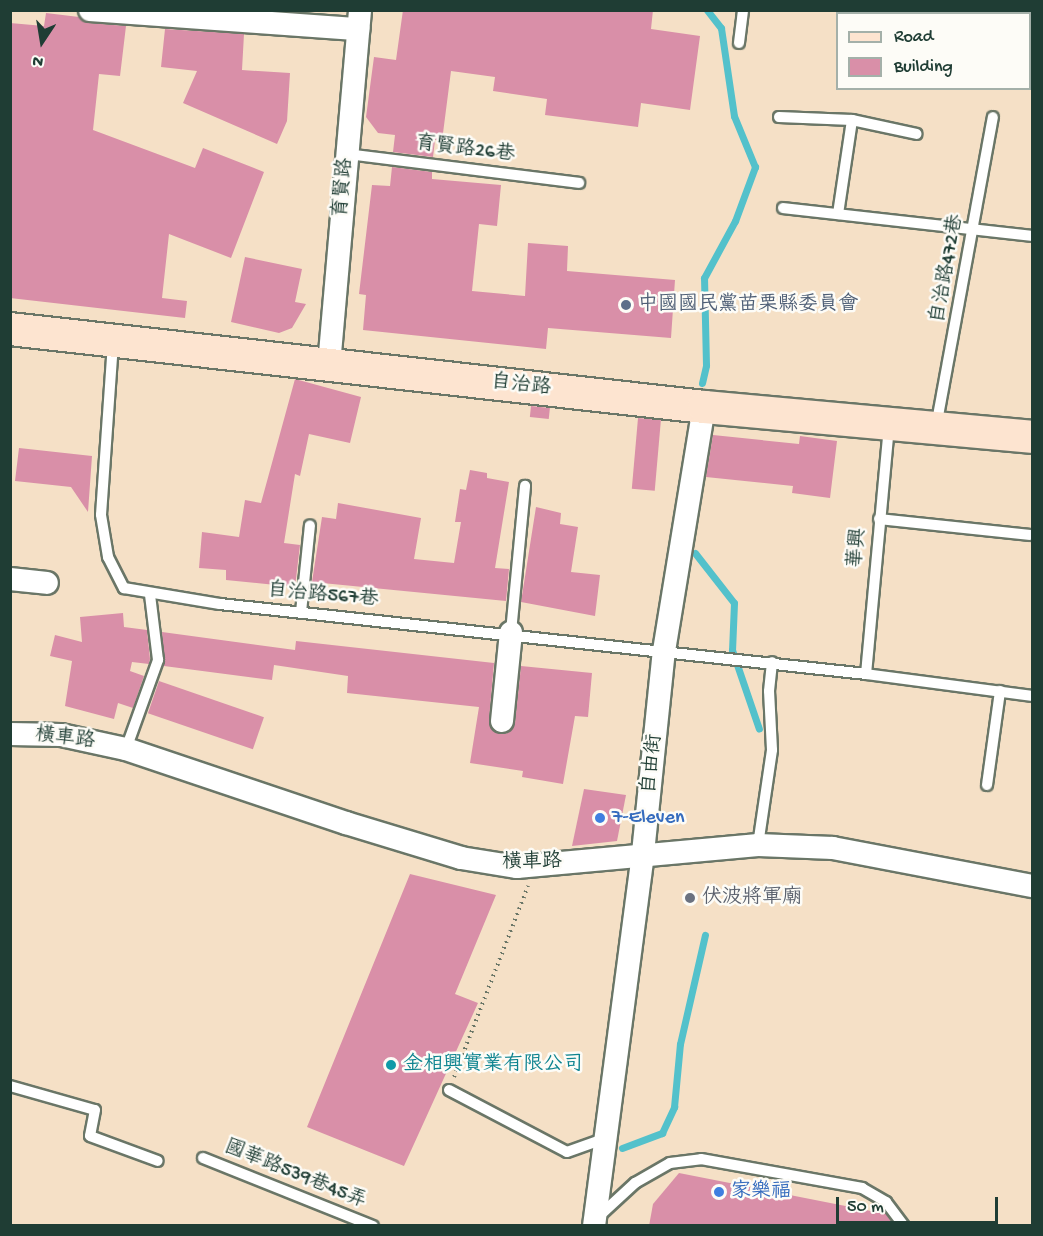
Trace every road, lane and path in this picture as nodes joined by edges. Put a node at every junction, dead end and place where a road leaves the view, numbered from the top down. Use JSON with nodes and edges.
{"nodes":[{"id":1,"x":90,"y":10,"type":"edge"},
{"id":2,"x":743,"y":10,"type":"edge"},
{"id":3,"x":359,"y":20,"type":"edge"},
{"id":4,"x":739,"y":43,"type":"dead end"},
{"id":5,"x":779,"y":117,"type":"dead end"},
{"id":6,"x":993,"y":117,"type":"dead end"},
{"id":7,"x":852,"y":120,"type":"junction"},
{"id":8,"x":917,"y":134,"type":"dead end"},
{"id":9,"x":347,"y":154,"type":"junction"},
{"id":10,"x":579,"y":183,"type":"dead end"},
{"id":11,"x":783,"y":208,"type":"dead end"},
{"id":12,"x":838,"y":214,"type":"junction"},
{"id":13,"x":973,"y":230,"type":"junction"},
{"id":14,"x":1032,"y":236,"type":"edge"},
{"id":15,"x":10,"y":329,"type":"edge"},
{"id":16,"x":113,"y":339,"type":"junction"},
{"id":17,"x":329,"y":365,"type":"junction"},
{"id":18,"x":702,"y":408,"type":"junction"},
{"id":19,"x":889,"y":425,"type":"junction"},
{"id":20,"x":936,"y":427,"type":"junction"},
{"id":21,"x":1032,"y":437,"type":"edge"},
{"id":22,"x":525,"y":486,"type":"dead end"},
{"id":23,"x":879,"y":519,"type":"junction"},
{"id":24,"x":310,"y":525,"type":"dead end"},
{"id":25,"x":1030,"y":535,"type":"dead end"},
{"id":26,"x":10,"y":579,"type":"edge"},
{"id":27,"x":47,"y":583,"type":"dead end"},
{"id":28,"x":150,"y":595,"type":"junction"},
{"id":29,"x":301,"y":612,"type":"junction"},
{"id":30,"x":511,"y":632,"type":"junction"},
{"id":31,"x":664,"y":651,"type":"junction"},
{"id":32,"x":772,"y":662,"type":"junction"},
{"id":33,"x":866,"y":674,"type":"junction"},
{"id":34,"x":1000,"y":691,"type":"junction"},
{"id":35,"x":1032,"y":696,"type":"edge"},
{"id":36,"x":502,"y":721,"type":"dead end"},
{"id":37,"x":10,"y":734,"type":"edge"},
{"id":38,"x":126,"y":749,"type":"junction"},
{"id":39,"x":987,"y":784,"type":"dead end"},
{"id":40,"x":758,"y":845,"type":"junction"},
{"id":41,"x":643,"y":853,"type":"junction"},
{"id":42,"x":536,"y":865,"type":"junction"},
{"id":43,"x":1032,"y":886,"type":"edge"},
{"id":44,"x":10,"y":1086,"type":"edge"},
{"id":45,"x":450,"y":1090,"type":"joint"},
{"id":46,"x":607,"y":1137,"type":"junction"},
{"id":47,"x":203,"y":1158,"type":"dead end"},
{"id":48,"x":158,"y":1161,"type":"dead end"},
{"id":49,"x":593,"y":1224,"type":"edge"},
{"id":50,"x":373,"y":1226,"type":"edge"},
{"id":51,"x":904,"y":1226,"type":"edge"}],
"edges":[{"from":1,"to":3,"type":"street"},
{"from":2,"to":4,"type":"lane"},
{"from":3,"to":9,"type":"street","name":"育賢路"},
{"from":5,"to":7,"type":"lane"},
{"from":6,"to":13,"type":"lane","name":"自治路472巷"},
{"from":7,"to":8,"type":"lane"},
{"from":7,"to":12,"type":"lane"},
{"from":9,"to":10,"type":"lane","name":"育賢路26巷"},
{"from":9,"to":17,"type":"street","name":"育賢路"},
{"from":11,"to":12,"type":"lane"},
{"from":12,"to":13,"type":"lane"},
{"from":13,"to":14,"type":"lane"},
{"from":13,"to":20,"type":"lane","name":"自治路472巷"},
{"from":15,"to":16,"type":"street","name":"自治路"},
{"from":16,"to":17,"type":"street","name":"自治路"},
{"from":16,"to":28,"type":"lane","name":"自治路567巷"},
{"from":17,"to":18,"type":"street","name":"自治路"},
{"from":18,"to":19,"type":"street","name":"自治路"},
{"from":18,"to":31,"type":"street","name":"自由街"},
{"from":19,"to":20,"type":"street","name":"自治路"},
{"from":19,"to":23,"type":"lane","name":"華興"},
{"from":20,"to":21,"type":"street","name":"自治路"},
{"from":22,"to":30,"type":"lane"},
{"from":23,"to":25,"type":"lane"},
{"from":23,"to":33,"type":"lane","name":"華興"},
{"from":24,"to":29,"type":"lane"},
{"from":26,"to":27,"type":"street"},
{"from":28,"to":29,"type":"lane","name":"自治路567巷"},
{"from":28,"to":38,"type":"lane"},
{"from":29,"to":30,"type":"lane","name":"自治路567巷"},
{"from":30,"to":31,"type":"lane","name":"自治路567巷"},
{"from":30,"to":36,"type":"street"},
{"from":31,"to":32,"type":"lane","name":"自治路567巷"},
{"from":31,"to":41,"type":"street","name":"自由街"},
{"from":32,"to":33,"type":"lane"},
{"from":32,"to":40,"type":"lane"},
{"from":33,"to":34,"type":"lane"},
{"from":34,"to":35,"type":"lane"},
{"from":34,"to":39,"type":"lane"},
{"from":37,"to":38,"type":"street","name":"橫車路"},
{"from":38,"to":42,"type":"street","name":"橫車路"},
{"from":40,"to":41,"type":"street","name":"橫車路"},
{"from":40,"to":43,"type":"street","name":"橫車路"},
{"from":41,"to":42,"type":"street","name":"橫車路"},
{"from":41,"to":46,"type":"street","name":"自由街"},
{"from":42,"to":45,"type":"path"},
{"from":44,"to":48,"type":"lane"},
{"from":45,"to":46,"type":"lane"},
{"from":46,"to":49,"type":"street","name":"自由街"},
{"from":47,"to":50,"type":"lane","name":"國華路539巷45弄"},
{"from":49,"to":51,"type":"lane"}]}
